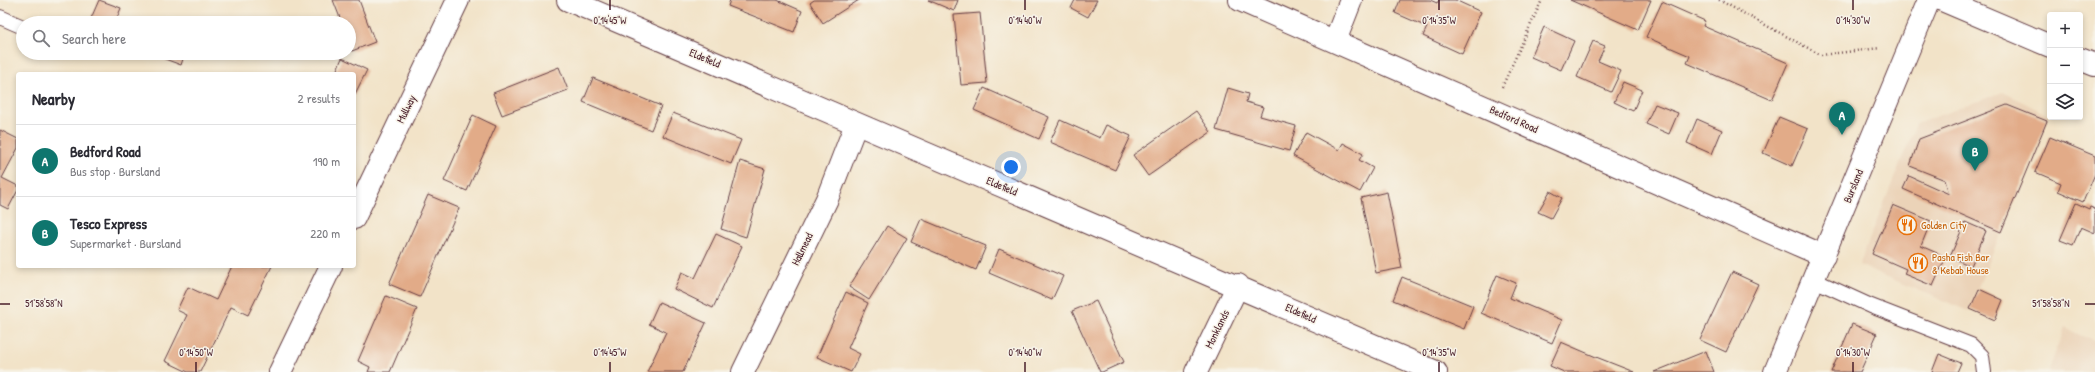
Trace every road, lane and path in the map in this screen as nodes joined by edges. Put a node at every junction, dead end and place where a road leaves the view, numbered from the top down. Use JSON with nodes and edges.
{"nodes":[{"id":1,"x":458,"y":0,"type":"edge"},
{"id":2,"x":568,"y":0,"type":"edge"},
{"id":3,"x":1240,"y":0,"type":"edge"},
{"id":4,"x":1351,"y":0,"type":"edge"},
{"id":5,"x":1542,"y":0,"type":"edge"},
{"id":6,"x":1719,"y":0,"type":"edge"},
{"id":7,"x":1929,"y":0,"type":"edge"},
{"id":8,"x":1942,"y":0,"type":"edge"},
{"id":9,"x":0,"y":17,"type":"edge"},
{"id":10,"x":16,"y":24,"type":"edge"},
{"id":11,"x":1335,"y":40,"type":"junction"},
{"id":12,"x":2047,"y":45,"type":"edge"},
{"id":13,"x":1887,"y":47,"type":"dead end"},
{"id":14,"x":2083,"y":60,"type":"edge"},
{"id":15,"x":2095,"y":66,"type":"edge"},
{"id":16,"x":1491,"y":110,"type":"junction"},
{"id":17,"x":856,"y":124,"type":"junction"},
{"id":18,"x":356,"y":214,"type":"edge"},
{"id":19,"x":1824,"y":256,"type":"junction"},
{"id":20,"x":330,"y":268,"type":"edge"},
{"id":21,"x":1814,"y":280,"type":"junction"},
{"id":22,"x":1238,"y":286,"type":"junction"},
{"id":23,"x":280,"y":372,"type":"edge"},
{"id":24,"x":743,"y":372,"type":"edge"},
{"id":25,"x":1196,"y":372,"type":"edge"},
{"id":26,"x":1436,"y":372,"type":"edge"},
{"id":27,"x":1775,"y":372,"type":"edge"},
{"id":28,"x":1984,"y":372,"type":"edge"}],
"edges":[{"from":1,"to":18,"type":"street","name":"Mullway"},
{"from":2,"to":17,"type":"street","name":"Eldefield"},
{"from":3,"to":11,"type":"street","name":"Bedford Road"},
{"from":4,"to":11,"type":"street"},
{"from":5,"to":16,"type":"path"},
{"from":6,"to":13,"type":"path"},
{"from":7,"to":19,"type":"street","name":"Bursland"},
{"from":8,"to":12,"type":"street"},
{"from":9,"to":10,"type":"lane"},
{"from":11,"to":16,"type":"street","name":"Bedford Road"},
{"from":14,"to":15,"type":"street"},
{"from":16,"to":19,"type":"street","name":"Bedford Road"},
{"from":17,"to":22,"type":"street","name":"Eldefield"},
{"from":17,"to":24,"type":"street","name":"Hallmead"},
{"from":19,"to":21,"type":"street","name":"Bursland"},
{"from":20,"to":23,"type":"street"},
{"from":21,"to":27,"type":"street","name":"Bursland"},
{"from":21,"to":28,"type":"lane"},
{"from":22,"to":25,"type":"street","name":"Monklands"},
{"from":22,"to":26,"type":"street","name":"Eldefield"}]}
